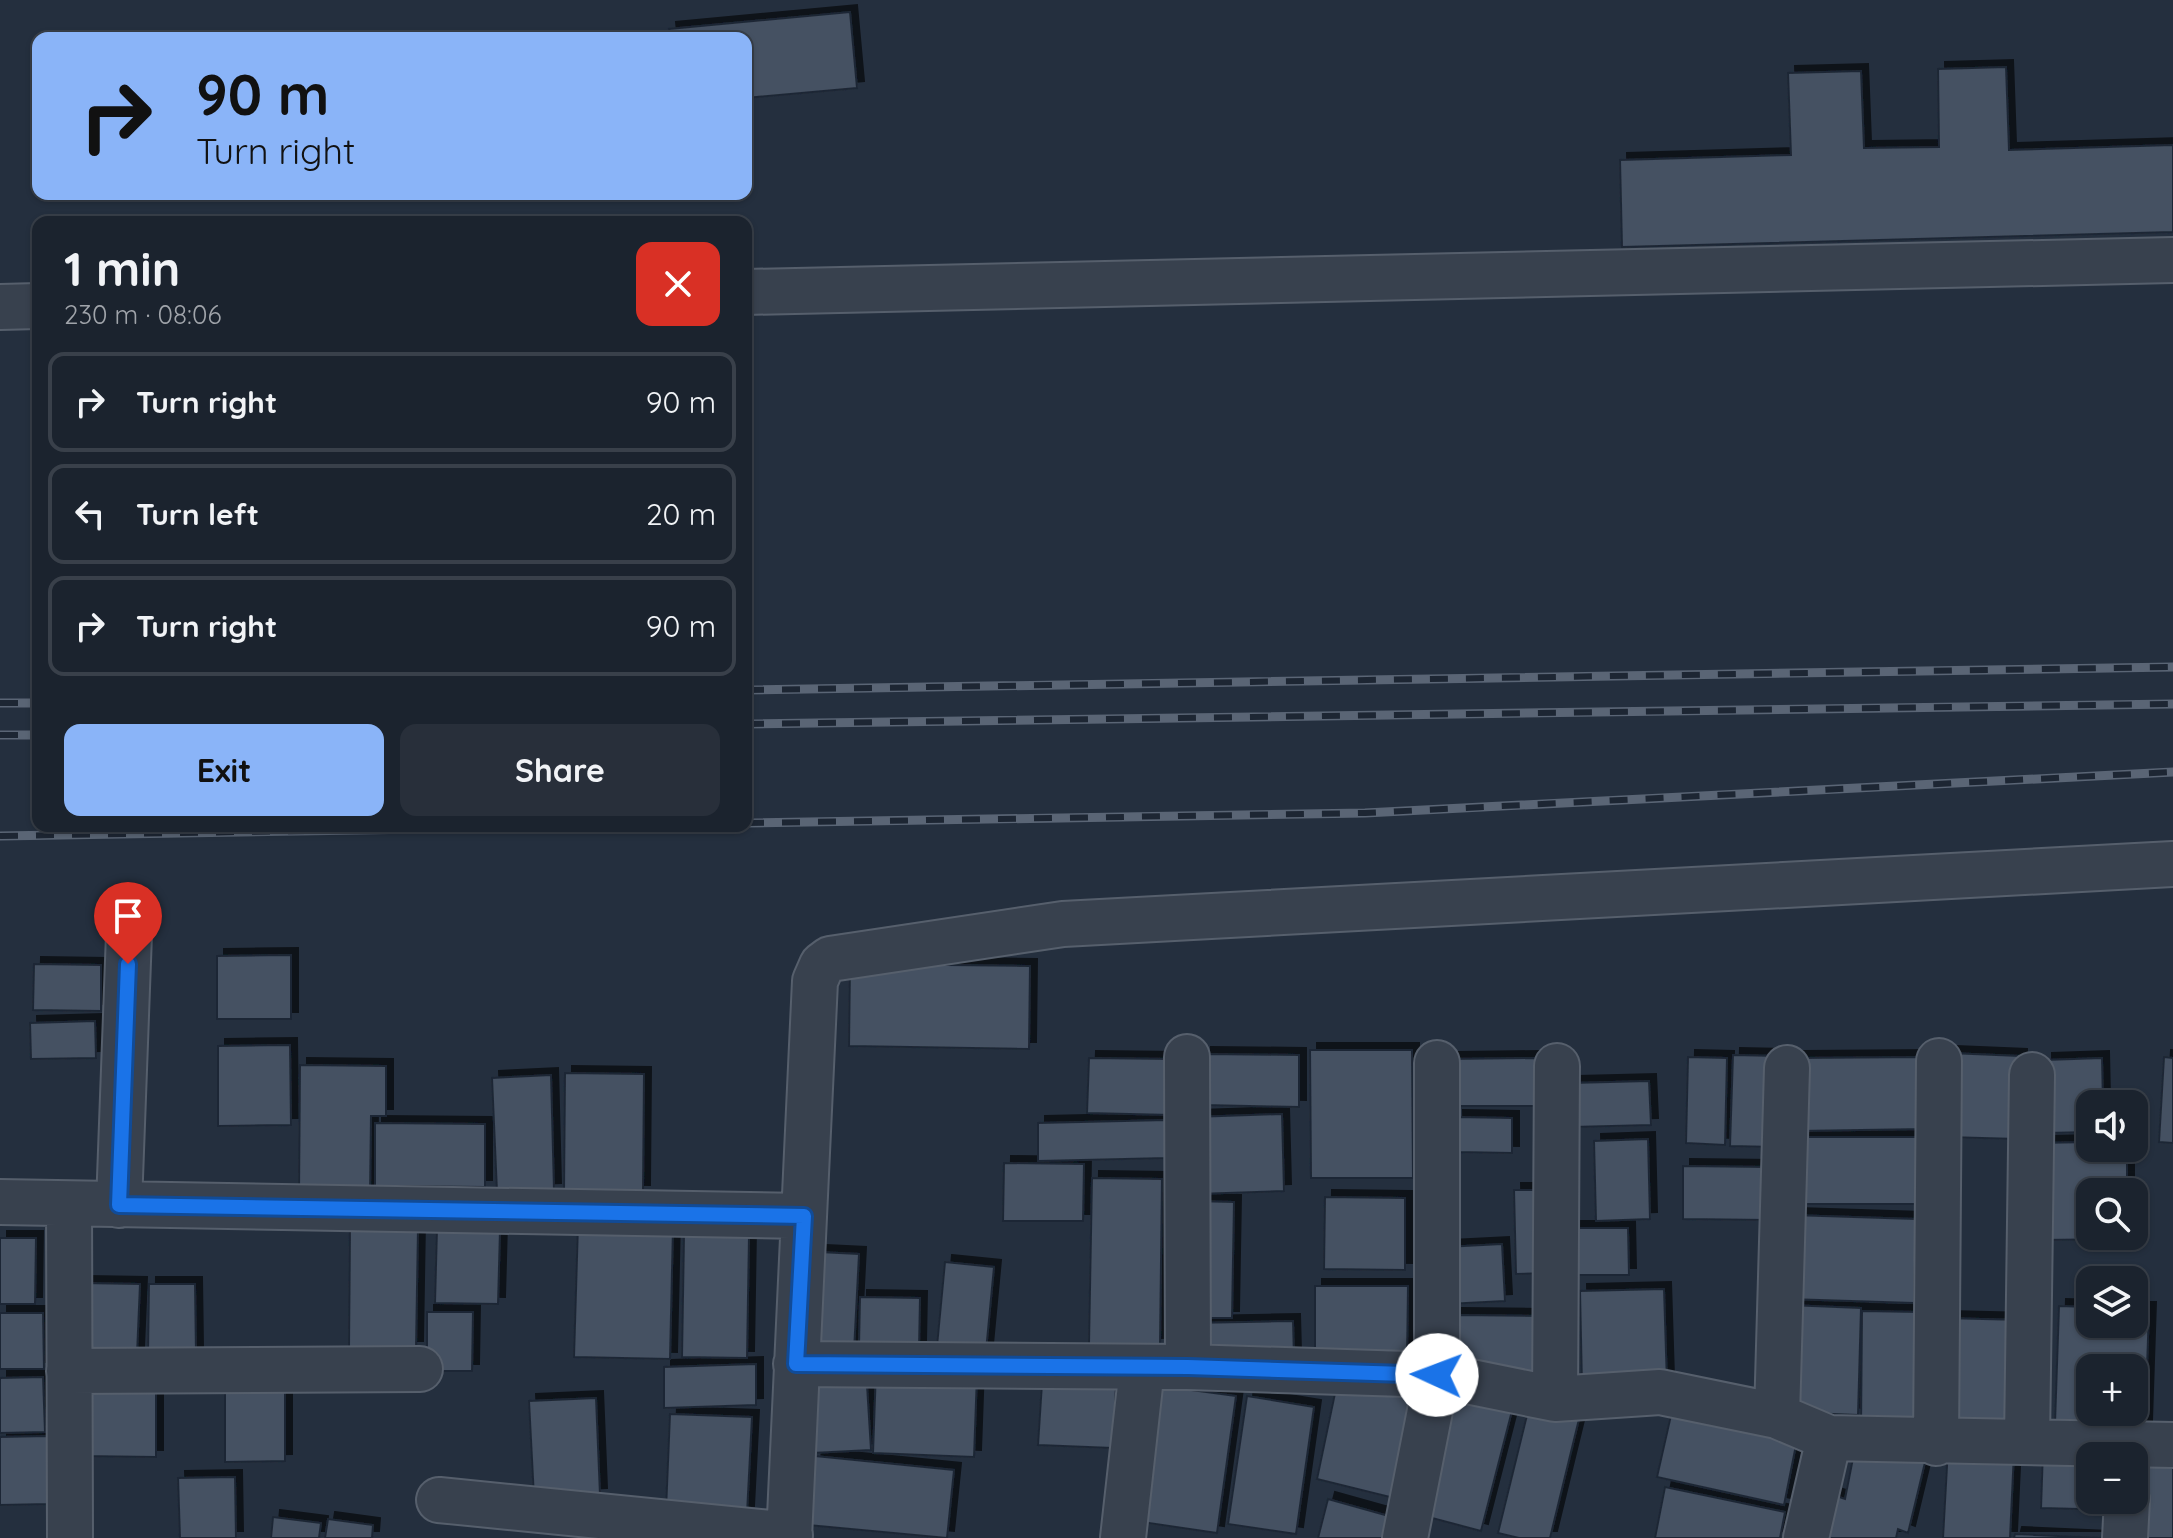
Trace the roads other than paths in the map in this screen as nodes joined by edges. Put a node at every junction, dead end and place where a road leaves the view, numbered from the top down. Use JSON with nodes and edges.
{"nodes":[{"id":1,"x":2173,"y":260,"type":"edge"},
{"id":2,"x":752,"y":292,"type":"edge"},
{"id":3,"x":32,"y":306,"type":"edge"},
{"id":4,"x":0,"y":307,"type":"edge"},
{"id":5,"x":2173,"y":864,"type":"edge"},
{"id":6,"x":129,"y":934,"type":"dead end"},
{"id":7,"x":1187,"y":1057,"type":"dead end"},
{"id":8,"x":1939,"y":1061,"type":"dead end"},
{"id":9,"x":1437,"y":1063,"type":"dead end"},
{"id":10,"x":1557,"y":1066,"type":"dead end"},
{"id":11,"x":1787,"y":1068,"type":"dead end"},
{"id":12,"x":2032,"y":1075,"type":"dead end"},
{"id":13,"x":0,"y":1202,"type":"edge"},
{"id":14,"x":69,"y":1204,"type":"junction"},
{"id":15,"x":119,"y":1205,"type":"junction"},
{"id":16,"x":804,"y":1216,"type":"junction"},
{"id":17,"x":796,"y":1364,"type":"junction"},
{"id":18,"x":1188,"y":1367,"type":"junction"},
{"id":19,"x":1142,"y":1368,"type":"junction"},
{"id":20,"x":420,"y":1369,"type":"dead end"},
{"id":21,"x":69,"y":1371,"type":"junction"},
{"id":22,"x":1437,"y":1375,"type":"junction"},
{"id":23,"x":1555,"y":1399,"type":"junction"},
{"id":24,"x":1777,"y":1416,"type":"junction"},
{"id":25,"x":1829,"y":1438,"type":"junction"},
{"id":26,"x":2027,"y":1442,"type":"junction"},
{"id":27,"x":1936,"y":1443,"type":"junction"},
{"id":28,"x":2173,"y":1445,"type":"edge"},
{"id":29,"x":2076,"y":1446,"type":"edge"},
{"id":30,"x":2148,"y":1448,"type":"edge"},
{"id":31,"x":439,"y":1500,"type":"dead end"},
{"id":32,"x":2126,"y":1514,"type":"edge"},
{"id":33,"x":790,"y":1536,"type":"edge"},
{"id":34,"x":70,"y":1538,"type":"edge"},
{"id":35,"x":1123,"y":1538,"type":"edge"},
{"id":36,"x":1405,"y":1538,"type":"edge"},
{"id":37,"x":1806,"y":1538,"type":"edge"},
{"id":38,"x":2125,"y":1538,"type":"edge"}],
"edges":[{"from":1,"to":2,"type":"street"},
{"from":3,"to":4,"type":"street"},
{"from":5,"to":16,"type":"street"},
{"from":6,"to":15,"type":"street"},
{"from":7,"to":18,"type":"street"},
{"from":8,"to":27,"type":"street"},
{"from":9,"to":22,"type":"street"},
{"from":10,"to":23,"type":"street"},
{"from":11,"to":24,"type":"street"},
{"from":12,"to":26,"type":"street"},
{"from":13,"to":14,"type":"street"},
{"from":14,"to":15,"type":"street"},
{"from":14,"to":21,"type":"street"},
{"from":15,"to":16,"type":"street"},
{"from":16,"to":17,"type":"street"},
{"from":17,"to":19,"type":"street"},
{"from":17,"to":33,"type":"street"},
{"from":18,"to":19,"type":"street"},
{"from":18,"to":22,"type":"street"},
{"from":19,"to":35,"type":"street"},
{"from":20,"to":21,"type":"street"},
{"from":21,"to":34,"type":"street"},
{"from":22,"to":23,"type":"street"},
{"from":22,"to":36,"type":"street"},
{"from":23,"to":24,"type":"street"},
{"from":24,"to":25,"type":"street"},
{"from":25,"to":27,"type":"street"},
{"from":25,"to":37,"type":"street"},
{"from":26,"to":27,"type":"street"},
{"from":26,"to":29,"type":"street"},
{"from":28,"to":30,"type":"street"},
{"from":31,"to":33,"type":"street"},
{"from":32,"to":38,"type":"street"}]}
